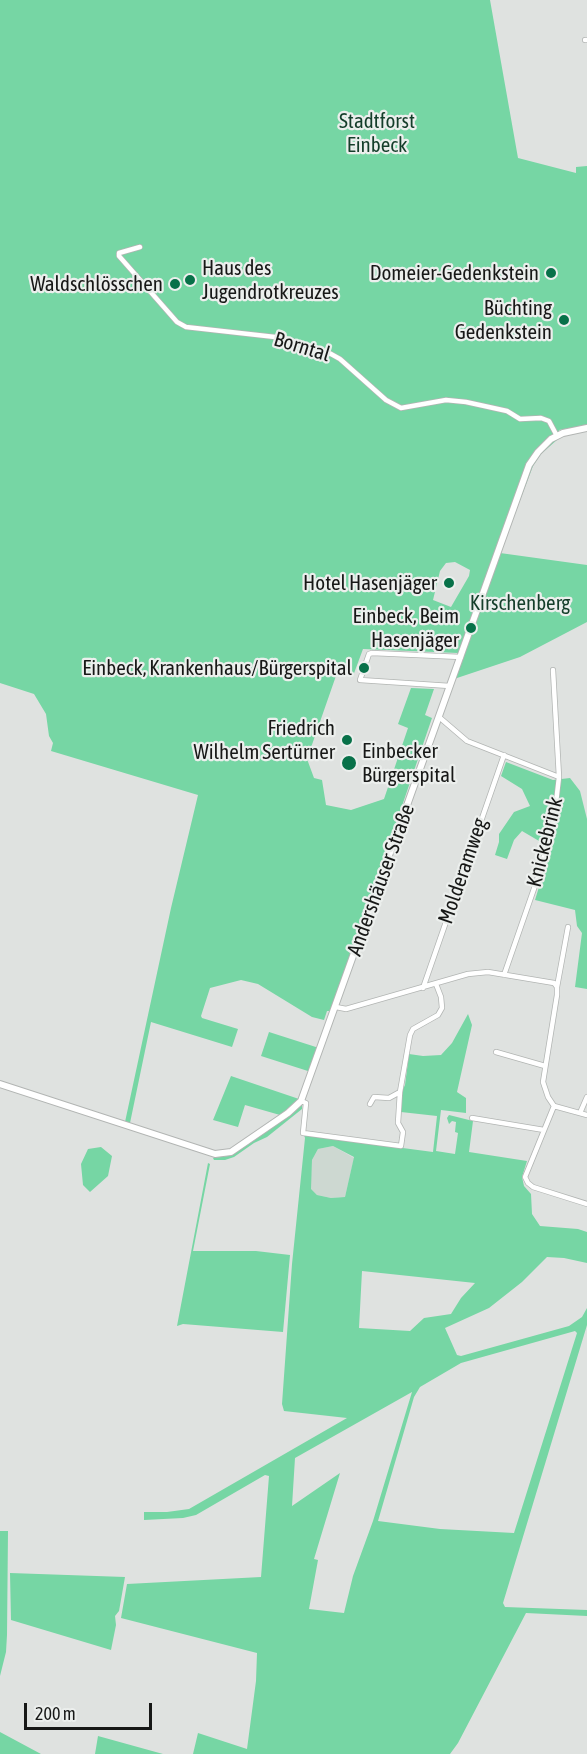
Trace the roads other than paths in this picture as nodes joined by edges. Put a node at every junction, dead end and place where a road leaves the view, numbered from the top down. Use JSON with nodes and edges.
{"nodes":[{"id":1,"x":140,"y":247,"type":"dead end"},
{"id":2,"x":587,"y":428,"type":"edge"},
{"id":3,"x":556,"y":436,"type":"junction"},
{"id":4,"x":461,"y":657,"type":"junction"},
{"id":5,"x":553,"y":670,"type":"dead end"},
{"id":6,"x":450,"y":686,"type":"junction"},
{"id":7,"x":439,"y":717,"type":"junction"},
{"id":8,"x":504,"y":755,"type":"junction"},
{"id":9,"x":560,"y":777,"type":"junction"},
{"id":10,"x":568,"y":927,"type":"dead end"},
{"id":11,"x":504,"y":975,"type":"junction"},
{"id":12,"x":436,"y":984,"type":"junction"},
{"id":13,"x":555,"y":985,"type":"junction"},
{"id":14,"x":423,"y":988,"type":"junction"},
{"id":15,"x":336,"y":1007,"type":"junction"},
{"id":16,"x":496,"y":1052,"type":"dead end"},
{"id":17,"x":545,"y":1066,"type":"junction"},
{"id":18,"x":0,"y":1084,"type":"edge"},
{"id":19,"x":400,"y":1092,"type":"junction"},
{"id":20,"x":587,"y":1096,"type":"edge"},
{"id":21,"x":302,"y":1101,"type":"junction"},
{"id":22,"x":370,"y":1104,"type":"dead end"},
{"id":23,"x":554,"y":1106,"type":"junction"},
{"id":24,"x":580,"y":1113,"type":"junction"},
{"id":25,"x":587,"y":1115,"type":"edge"},
{"id":26,"x":472,"y":1118,"type":"dead end"},
{"id":27,"x":544,"y":1130,"type":"junction"},
{"id":28,"x":587,"y":1204,"type":"edge"}],
"edges":[{"from":1,"to":3,"type":"street","name":"Borntal"},
{"from":2,"to":3,"type":"street","name":"Andershäuser Straße"},
{"from":3,"to":4,"type":"street","name":"Andershäuser Straße"},
{"from":4,"to":6,"type":"street","name":"Andershäuser Straße"},
{"from":4,"to":6,"type":"street"},
{"from":5,"to":9,"type":"street","name":"Knickebrink"},
{"from":6,"to":7,"type":"street","name":"Andershäuser Straße"},
{"from":7,"to":8,"type":"street"},
{"from":7,"to":15,"type":"street","name":"Andershäuser Straße"},
{"from":8,"to":9,"type":"street"},
{"from":8,"to":14,"type":"street","name":"Molderamweg"},
{"from":9,"to":11,"type":"street","name":"Knickebrink"},
{"from":10,"to":13,"type":"street"},
{"from":11,"to":12,"type":"street"},
{"from":11,"to":13,"type":"street"},
{"from":12,"to":14,"type":"street"},
{"from":12,"to":19,"type":"street"},
{"from":13,"to":17,"type":"street"},
{"from":14,"to":15,"type":"street"},
{"from":15,"to":21,"type":"street","name":"Andershäuser Straße"},
{"from":16,"to":17,"type":"street"},
{"from":17,"to":23,"type":"street"},
{"from":18,"to":21,"type":"street"},
{"from":19,"to":21,"type":"street"},
{"from":19,"to":22,"type":"street"},
{"from":20,"to":24,"type":"street"},
{"from":23,"to":24,"type":"street"},
{"from":23,"to":27,"type":"street"},
{"from":24,"to":25,"type":"street"},
{"from":26,"to":27,"type":"street"},
{"from":27,"to":28,"type":"street"}]}
